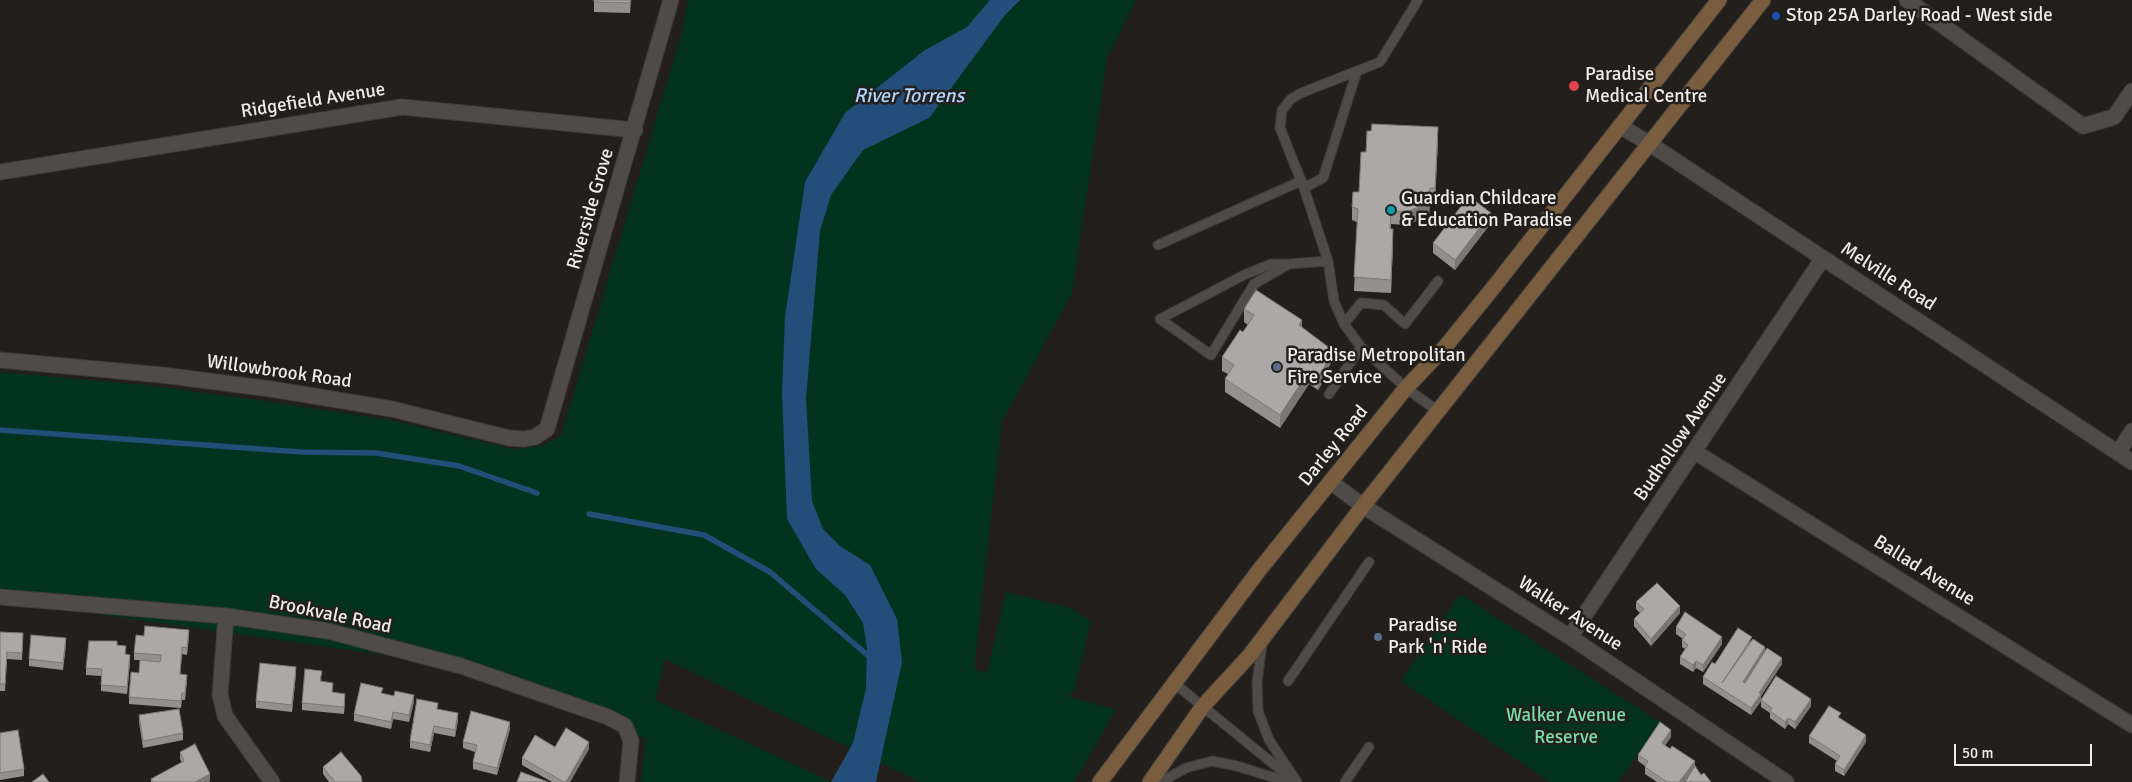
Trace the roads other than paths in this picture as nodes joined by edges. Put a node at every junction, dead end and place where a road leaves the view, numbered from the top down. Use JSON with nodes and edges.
{"nodes":[{"id":1,"x":670,"y":0,"type":"edge"},
{"id":2,"x":1418,"y":0,"type":"edge"},
{"id":3,"x":1720,"y":0,"type":"edge"},
{"id":4,"x":1763,"y":0,"type":"edge"},
{"id":5,"x":1907,"y":0,"type":"edge"},
{"id":6,"x":1357,"y":71,"type":"junction"},
{"id":7,"x":2132,"y":91,"type":"edge"},
{"id":8,"x":1620,"y":126,"type":"junction"},
{"id":9,"x":635,"y":130,"type":"junction"},
{"id":10,"x":1650,"y":144,"type":"junction"},
{"id":11,"x":0,"y":172,"type":"edge"},
{"id":12,"x":1302,"y":184,"type":"junction"},
{"id":13,"x":1158,"y":245,"type":"dead end"},
{"id":14,"x":1823,"y":258,"type":"junction"},
{"id":15,"x":1328,"y":261,"type":"junction"},
{"id":16,"x":1289,"y":264,"type":"junction"},
{"id":17,"x":1438,"y":281,"type":"dead end"},
{"id":18,"x":1344,"y":324,"type":"junction"},
{"id":19,"x":1361,"y":347,"type":"junction"},
{"id":20,"x":0,"y":360,"type":"edge"},
{"id":21,"x":1406,"y":388,"type":"junction"},
{"id":22,"x":1329,"y":394,"type":"dead end"},
{"id":23,"x":1439,"y":412,"type":"junction"},
{"id":24,"x":547,"y":429,"type":"joint"},
{"id":25,"x":2132,"y":431,"type":"edge"},
{"id":26,"x":1695,"y":452,"type":"junction"},
{"id":27,"x":2118,"y":453,"type":"junction"},
{"id":28,"x":2132,"y":462,"type":"edge"},
{"id":29,"x":1331,"y":482,"type":"junction"},
{"id":30,"x":1363,"y":506,"type":"junction"},
{"id":31,"x":1369,"y":562,"type":"dead end"},
{"id":32,"x":0,"y":597,"type":"edge"},
{"id":33,"x":226,"y":616,"type":"junction"},
{"id":34,"x":1264,"y":636,"type":"junction"},
{"id":35,"x":1570,"y":637,"type":"junction"},
{"id":36,"x":1288,"y":681,"type":"dead end"},
{"id":37,"x":1174,"y":683,"type":"junction"},
{"id":38,"x":1203,"y":706,"type":"junction"},
{"id":39,"x":2132,"y":725,"type":"edge"},
{"id":40,"x":1369,"y":748,"type":"dead end"},
{"id":41,"x":1778,"y":780,"type":"edge"},
{"id":42,"x":272,"y":782,"type":"edge"},
{"id":43,"x":627,"y":782,"type":"edge"},
{"id":44,"x":1100,"y":782,"type":"edge"},
{"id":45,"x":1150,"y":782,"type":"edge"},
{"id":46,"x":1161,"y":782,"type":"edge"},
{"id":47,"x":1288,"y":782,"type":"edge"},
{"id":48,"x":1296,"y":782,"type":"edge"},
{"id":49,"x":1345,"y":782,"type":"edge"}],
"edges":[{"from":1,"to":9,"type":"street","name":"Riverside Grove"},
{"from":2,"to":6,"type":"lane"},
{"from":3,"to":8,"type":"main road","name":"Darley Road"},
{"from":4,"to":10,"type":"main road"},
{"from":5,"to":7,"type":"street"},
{"from":6,"to":12,"type":"lane"},
{"from":6,"to":12,"type":"lane"},
{"from":8,"to":10,"type":"street","name":"Melville Road"},
{"from":8,"to":21,"type":"main road","name":"Darley Road"},
{"from":9,"to":11,"type":"street","name":"Ridgefield Avenue"},
{"from":9,"to":24,"type":"street","name":"Riverside Grove"},
{"from":10,"to":14,"type":"street","name":"Melville Road"},
{"from":10,"to":23,"type":"main road"},
{"from":12,"to":13,"type":"lane"},
{"from":12,"to":15,"type":"lane"},
{"from":14,"to":26,"type":"street","name":"Budhollow Avenue"},
{"from":14,"to":27,"type":"street","name":"Melville Road"},
{"from":15,"to":16,"type":"lane"},
{"from":15,"to":18,"type":"lane"},
{"from":16,"to":16,"type":"lane"},
{"from":17,"to":18,"type":"lane"},
{"from":18,"to":19,"type":"lane"},
{"from":19,"to":21,"type":"lane"},
{"from":19,"to":22,"type":"lane"},
{"from":20,"to":24,"type":"street","name":"Willowbrook Road"},
{"from":21,"to":23,"type":"lane"},
{"from":21,"to":29,"type":"main road","name":"Darley Road"},
{"from":23,"to":30,"type":"main road"},
{"from":25,"to":27,"type":"street"},
{"from":26,"to":35,"type":"street","name":"Budhollow Avenue"},
{"from":26,"to":39,"type":"street","name":"Ballad Avenue"},
{"from":27,"to":28,"type":"street","name":"Melville Road"},
{"from":29,"to":30,"type":"street","name":"Walker Avenue"},
{"from":29,"to":37,"type":"main road","name":"Darley Road"},
{"from":30,"to":34,"type":"main road"},
{"from":30,"to":35,"type":"street","name":"Walker Avenue"},
{"from":31,"to":36,"type":"lane"},
{"from":32,"to":33,"type":"street","name":"Brookvale Road"},
{"from":33,"to":42,"type":"street"},
{"from":33,"to":43,"type":"street","name":"Brookvale Road"},
{"from":34,"to":38,"type":"main road"},
{"from":34,"to":48,"type":"lane"},
{"from":35,"to":41,"type":"street","name":"Walker Avenue"},
{"from":37,"to":38,"type":"lane"},
{"from":37,"to":44,"type":"main road","name":"Darley Road"},
{"from":38,"to":45,"type":"main road"},
{"from":38,"to":48,"type":"lane"},
{"from":40,"to":49,"type":"lane"},
{"from":46,"to":47,"type":"lane"}]}
